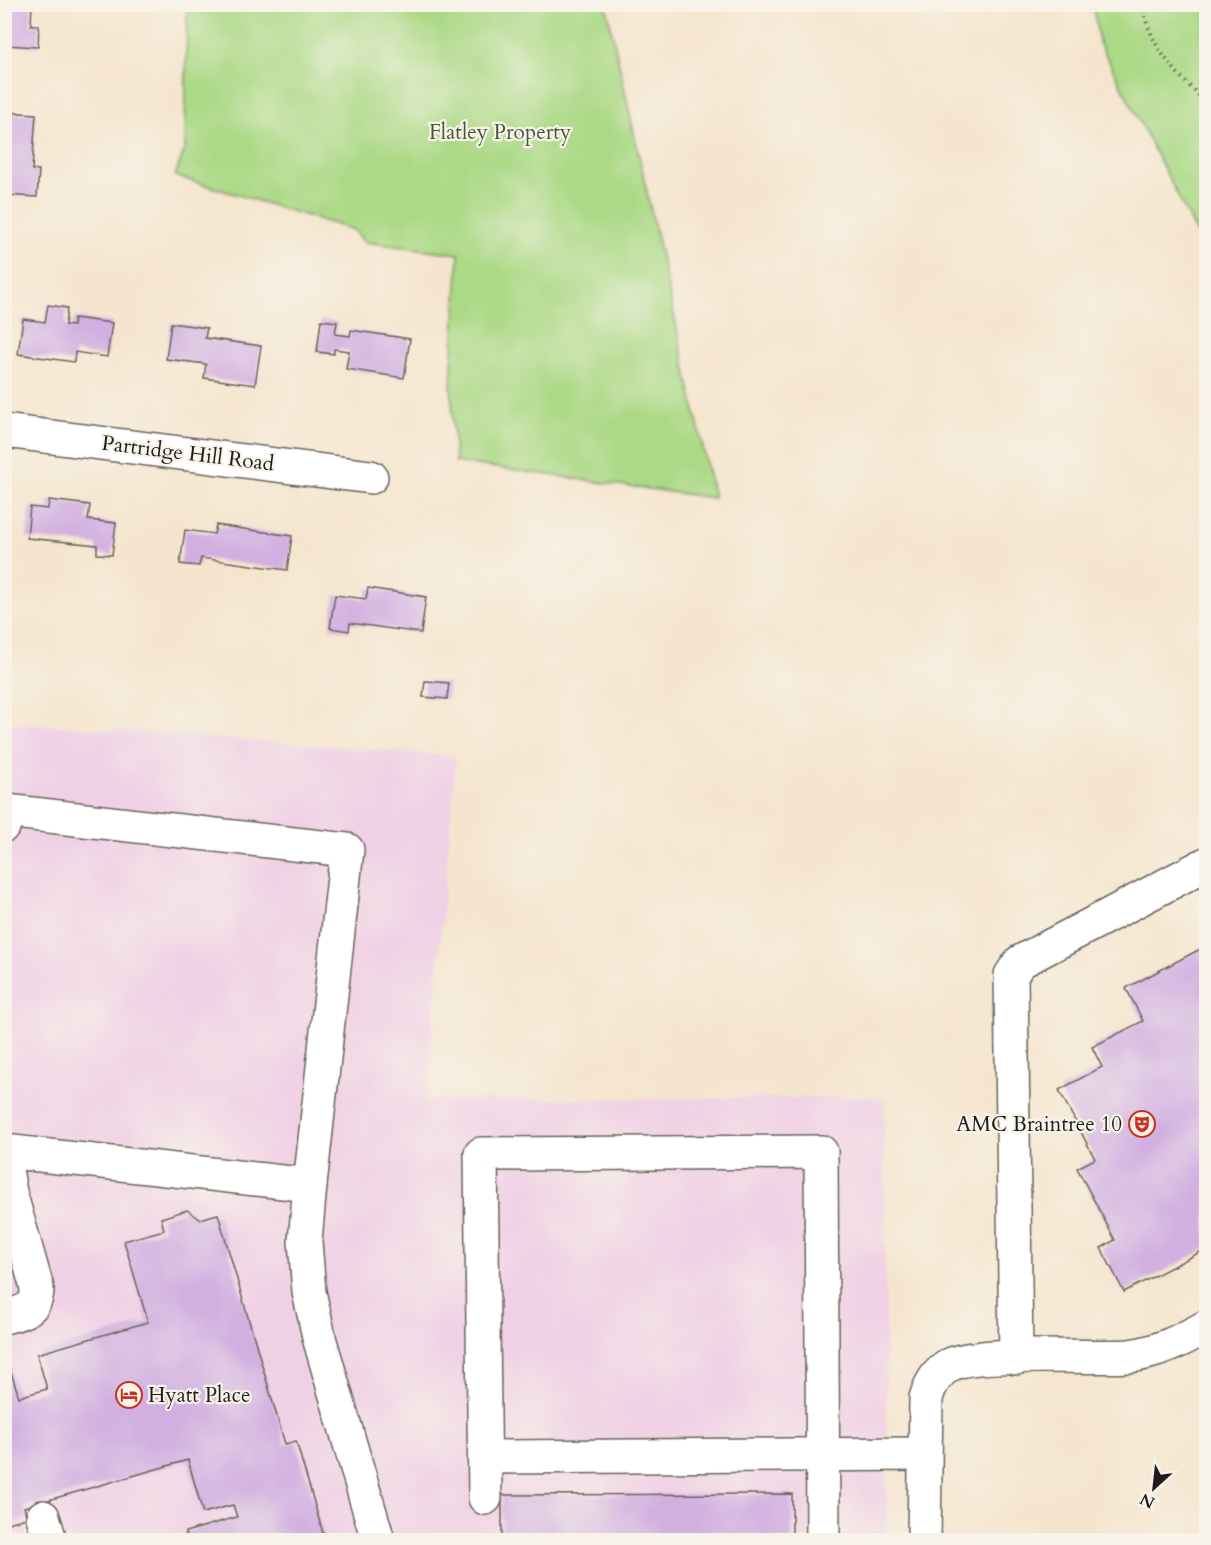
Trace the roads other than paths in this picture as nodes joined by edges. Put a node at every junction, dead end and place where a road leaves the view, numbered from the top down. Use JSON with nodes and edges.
{"nodes":[{"id":1,"x":4,"y":431,"type":"edge"},
{"id":2,"x":371,"y":477,"type":"dead end"},
{"id":3,"x":4,"y":825,"type":"edge"},
{"id":4,"x":1206,"y":864,"type":"edge"},
{"id":5,"x":4,"y":1151,"type":"edge"},
{"id":6,"x":4,"y":1159,"type":"edge"},
{"id":7,"x":310,"y":1185,"type":"junction"},
{"id":8,"x":4,"y":1317,"type":"edge"},
{"id":9,"x":1206,"y":1327,"type":"edge"},
{"id":10,"x":1016,"y":1358,"type":"junction"},
{"id":11,"x":923,"y":1454,"type":"junction"},
{"id":12,"x":822,"y":1455,"type":"junction"},
{"id":13,"x":484,"y":1457,"type":"junction"},
{"id":14,"x":484,"y":1498,"type":"dead end"},
{"id":15,"x":378,"y":1540,"type":"edge"},
{"id":16,"x":823,"y":1540,"type":"edge"},
{"id":17,"x":924,"y":1540,"type":"edge"}],
"edges":[{"from":1,"to":2,"type":"street","name":"Partridge Hill Road"},
{"from":3,"to":7,"type":"street"},
{"from":4,"to":10,"type":"street"},
{"from":5,"to":7,"type":"street"},
{"from":6,"to":8,"type":"street"},
{"from":7,"to":15,"type":"street"},
{"from":9,"to":10,"type":"street"},
{"from":10,"to":11,"type":"street"},
{"from":11,"to":12,"type":"street"},
{"from":11,"to":17,"type":"street"},
{"from":12,"to":13,"type":"street"},
{"from":12,"to":13,"type":"street"},
{"from":12,"to":16,"type":"street"},
{"from":13,"to":14,"type":"street"}]}
